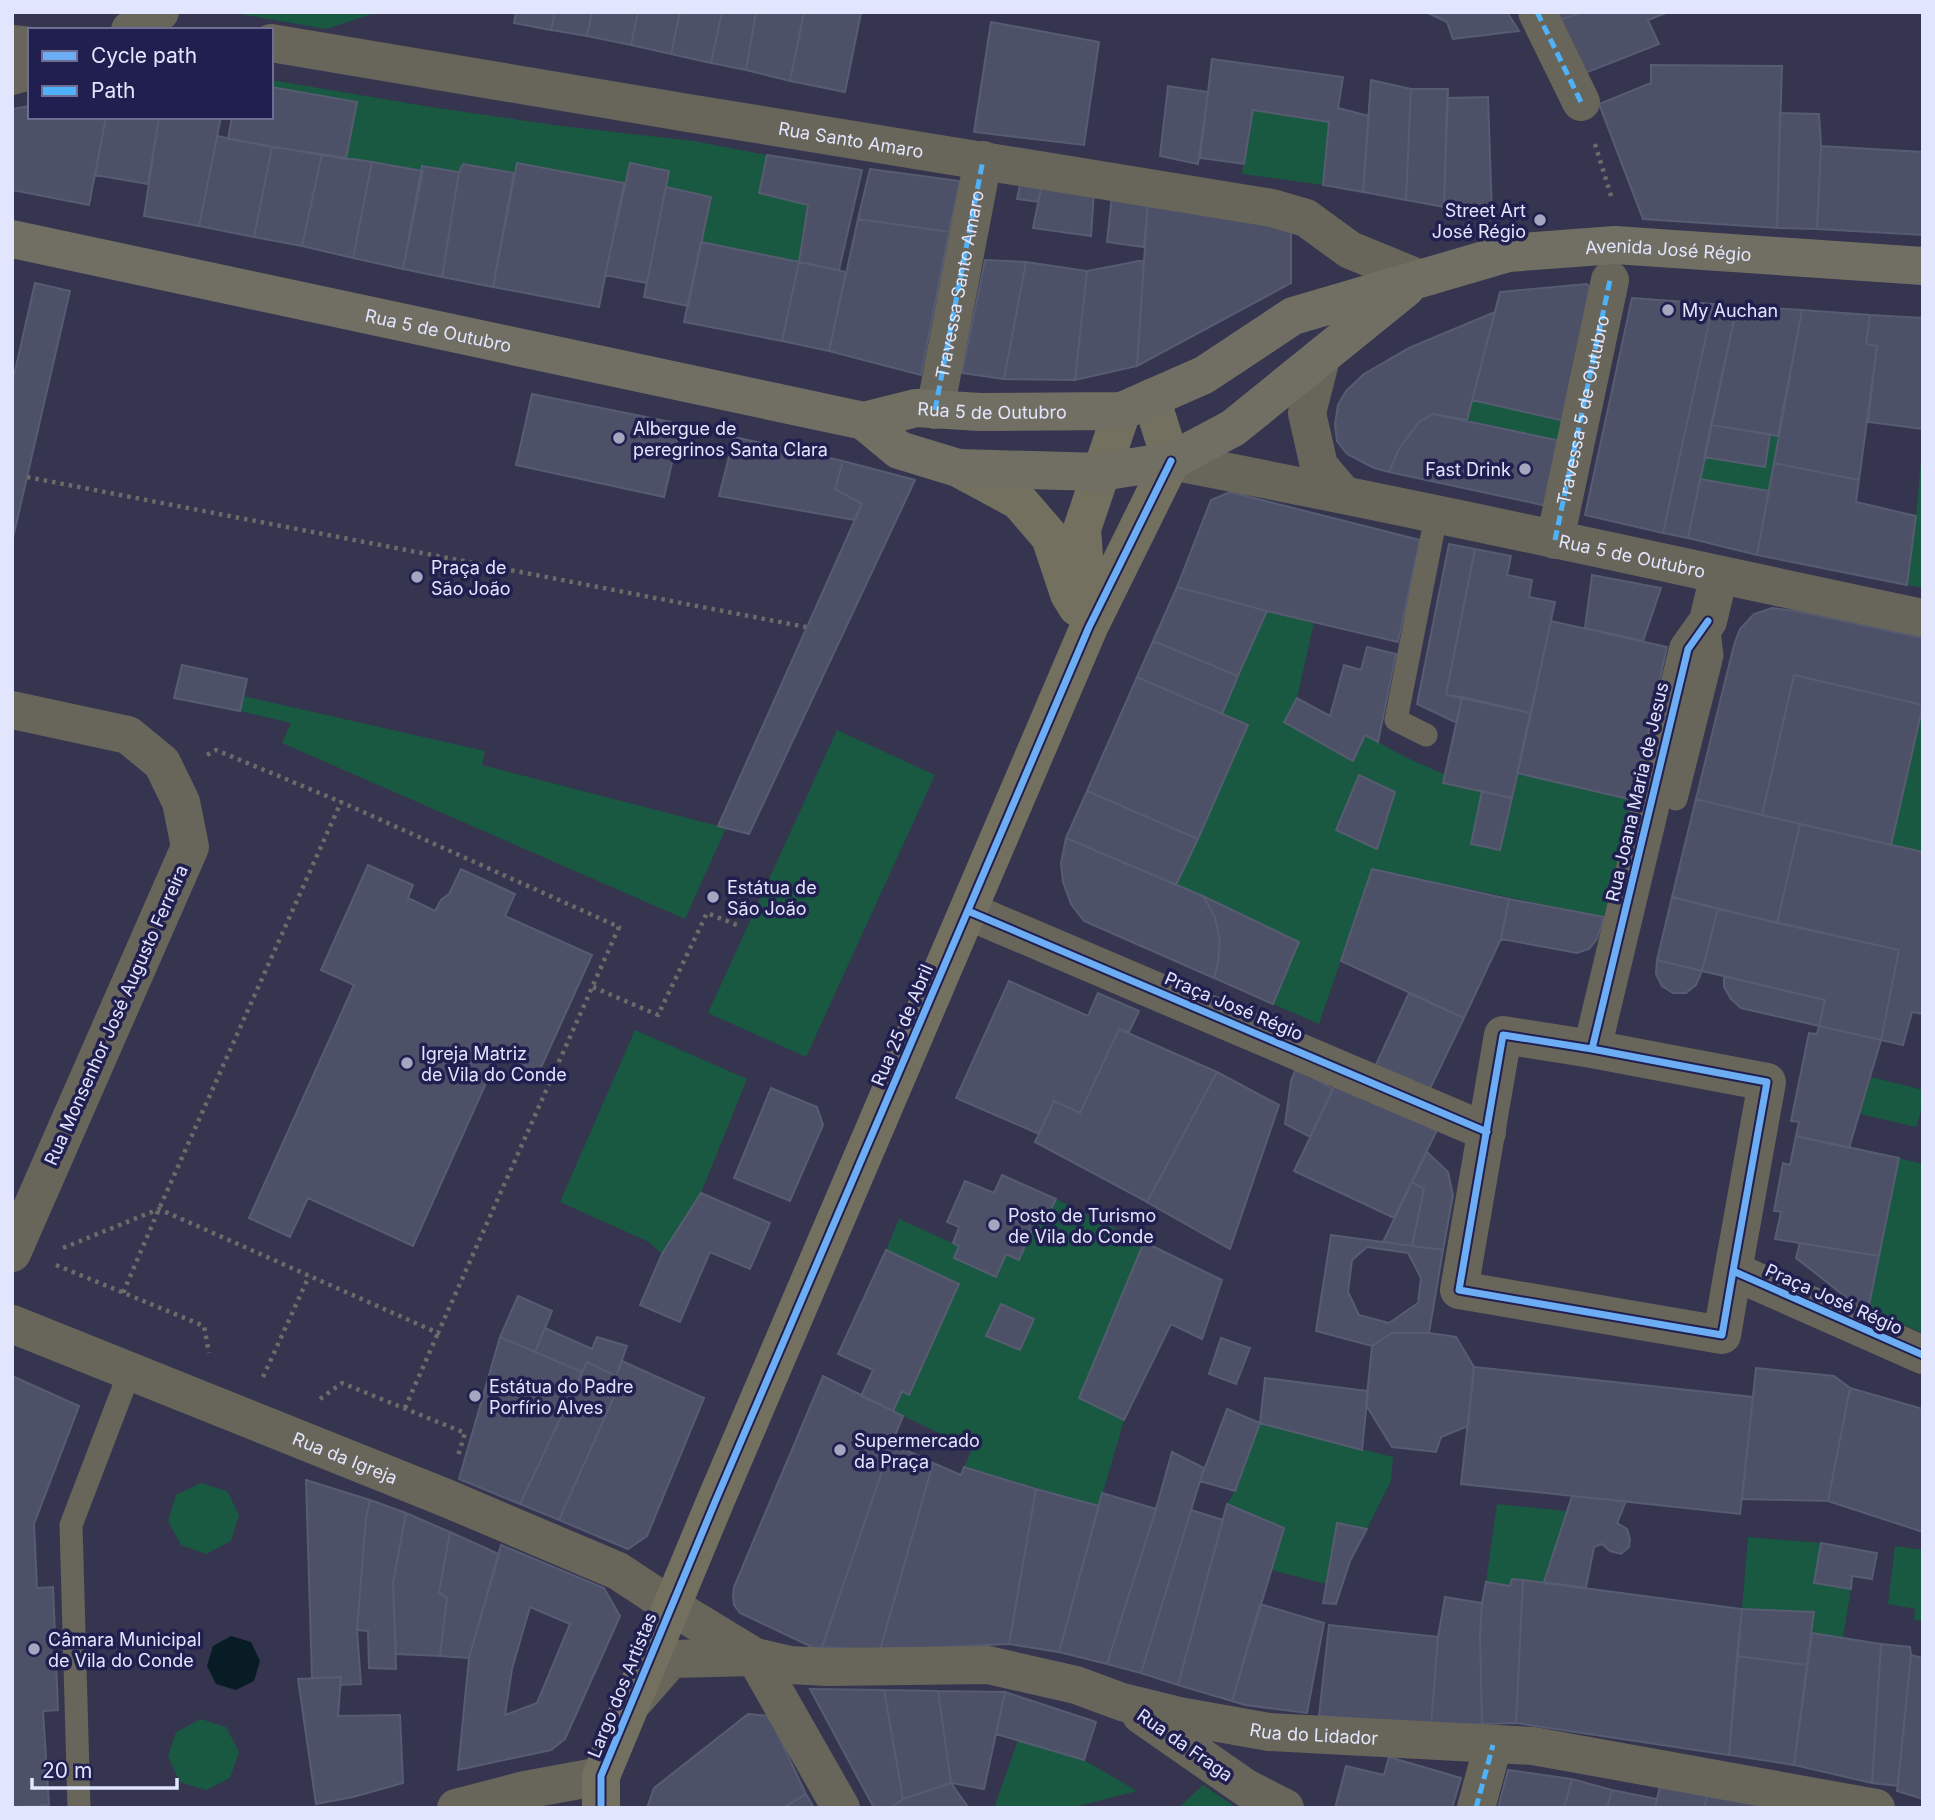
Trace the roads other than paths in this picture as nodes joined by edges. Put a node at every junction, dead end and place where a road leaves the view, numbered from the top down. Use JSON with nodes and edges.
{"nodes":[{"id":1,"x":160,"y":12,"type":"edge"},
{"id":2,"x":1537,"y":12,"type":"edge"},
{"id":3,"x":133,"y":28,"type":"edge"},
{"id":4,"x":273,"y":43,"type":"edge"},
{"id":5,"x":1581,"y":102,"type":"road end"},
{"id":6,"x":983,"y":160,"type":"junction"},
{"id":7,"x":12,"y":239,"type":"edge"},
{"id":8,"x":1923,"y":266,"type":"edge"},
{"id":9,"x":1418,"y":278,"type":"junction"},
{"id":10,"x":1609,"y":280,"type":"dead end"},
{"id":11,"x":1321,"y":358,"type":"junction"},
{"id":12,"x":1137,"y":405,"type":"junction"},
{"id":13,"x":935,"y":410,"type":"junction"},
{"id":14,"x":864,"y":421,"type":"junction"},
{"id":15,"x":1171,"y":461,"type":"junction"},
{"id":16,"x":958,"y":468,"type":"junction"},
{"id":17,"x":1101,"y":472,"type":"junction"},
{"id":18,"x":1343,"y":494,"type":"junction"},
{"id":19,"x":1436,"y":516,"type":"junction"},
{"id":20,"x":1555,"y":540,"type":"junction"},
{"id":21,"x":1719,"y":575,"type":"junction"},
{"id":22,"x":1923,"y":618,"type":"edge"},
{"id":23,"x":1708,"y":621,"type":"junction"},
{"id":24,"x":1089,"y":627,"type":"junction"},
{"id":25,"x":12,"y":710,"type":"edge"},
{"id":26,"x":1426,"y":735,"type":"dead end"},
{"id":27,"x":1676,"y":799,"type":"dead end"},
{"id":28,"x":968,"y":911,"type":"junction"},
{"id":29,"x":1592,"y":1049,"type":"junction"},
{"id":30,"x":1487,"y":1132,"type":"junction"},
{"id":31,"x":12,"y":1253,"type":"edge"},
{"id":32,"x":1733,"y":1271,"type":"junction"},
{"id":33,"x":12,"y":1324,"type":"edge"},
{"id":34,"x":1905,"y":1357,"type":"edge"},
{"id":35,"x":131,"y":1371,"type":"junction"},
{"id":36,"x":1923,"y":1373,"type":"edge"},
{"id":37,"x":671,"y":1606,"type":"junction"},
{"id":38,"x":755,"y":1657,"type":"junction"},
{"id":39,"x":1122,"y":1702,"type":"junction"},
{"id":40,"x":630,"y":1706,"type":"junction"},
{"id":41,"x":1493,"y":1745,"type":"junction"},
{"id":42,"x":601,"y":1792,"type":"edge"},
{"id":43,"x":79,"y":1808,"type":"edge"},
{"id":44,"x":456,"y":1808,"type":"edge"},
{"id":45,"x":841,"y":1808,"type":"edge"},
{"id":46,"x":1285,"y":1808,"type":"edge"},
{"id":47,"x":1476,"y":1808,"type":"edge"},
{"id":48,"x":1876,"y":1808,"type":"edge"}],
"edges":[{"from":1,"to":3,"type":"street"},
{"from":2,"to":5,"type":"street"},
{"from":4,"to":6,"type":"street","name":"Rua Santo Amaro"},
{"from":6,"to":9,"type":"street","name":"Rua Santo Amaro"},
{"from":6,"to":13,"type":"street","name":"Travessa Santo Amaro"},
{"from":7,"to":14,"type":"main road","name":"Rua 5 de Outubro"},
{"from":8,"to":9,"type":"main road","name":"Avenida José Régio"},
{"from":9,"to":11,"type":"main road","name":"Rua 5 de Outubro"},
{"from":9,"to":12,"type":"main road","name":"Rua 5 de Outubro"},
{"from":10,"to":20,"type":"street","name":"Travessa 5 de Outubro"},
{"from":11,"to":15,"type":"main road","name":"Rua 5 de Outubro"},
{"from":11,"to":18,"type":"street"},
{"from":12,"to":13,"type":"main road","name":"Rua 5 de Outubro"},
{"from":12,"to":15,"type":"street"},
{"from":12,"to":17,"type":"street"},
{"from":13,"to":14,"type":"main road","name":"Rua 5 de Outubro"},
{"from":14,"to":16,"type":"main road","name":"Rua 5 de Outubro"},
{"from":15,"to":17,"type":"main road","name":"Rua 5 de Outubro"},
{"from":15,"to":18,"type":"street","name":"Rua 5 de Outubro"},
{"from":15,"to":24,"type":"street","name":"Rua 25 de Abril"},
{"from":16,"to":17,"type":"main road","name":"Rua 5 de Outubro"},
{"from":16,"to":24,"type":"street"},
{"from":17,"to":24,"type":"street","name":"Rua 25 de Abril"},
{"from":18,"to":19,"type":"street","name":"Rua 5 de Outubro"},
{"from":19,"to":20,"type":"street","name":"Rua 5 de Outubro"},
{"from":19,"to":26,"type":"lane"},
{"from":20,"to":21,"type":"street","name":"Rua 5 de Outubro"},
{"from":21,"to":22,"type":"street","name":"Rua 5 de Outubro"},
{"from":21,"to":23,"type":"street","name":"Rua Joana Maria de Jesus"},
{"from":23,"to":27,"type":"lane"},
{"from":23,"to":29,"type":"street","name":"Rua Joana Maria de Jesus"},
{"from":24,"to":28,"type":"street","name":"Rua 25 de Abril"},
{"from":25,"to":31,"type":"street","name":"Rua Monsenhor José Augusto Ferreira"},
{"from":28,"to":30,"type":"street","name":"Praça José Régio"},
{"from":28,"to":37,"type":"street","name":"Rua 25 de Abril"},
{"from":29,"to":30,"type":"street"},
{"from":29,"to":32,"type":"street"},
{"from":30,"to":32,"type":"street"},
{"from":32,"to":34,"type":"street","name":"Praça José Régio"},
{"from":33,"to":35,"type":"street","name":"Rua da Igreja"},
{"from":34,"to":36,"type":"lane"},
{"from":35,"to":37,"type":"street","name":"Rua da Igreja"},
{"from":35,"to":43,"type":"lane"},
{"from":37,"to":38,"type":"street","name":"Largo dos Artistas"},
{"from":37,"to":40,"type":"street","name":"Largo dos Artistas"},
{"from":38,"to":39,"type":"street","name":"Rua do Lidador"},
{"from":38,"to":40,"type":"street","name":"Largo dos Artistas"},
{"from":38,"to":45,"type":"street"},
{"from":39,"to":41,"type":"street","name":"Rua do Lidador"},
{"from":39,"to":46,"type":"street","name":"Rua da Fraga"},
{"from":40,"to":42,"type":"street","name":"Largo dos Artistas"},
{"from":41,"to":47,"type":"street"},
{"from":41,"to":48,"type":"street","name":"Rua do Lidador"},
{"from":42,"to":44,"type":"street"}]}
